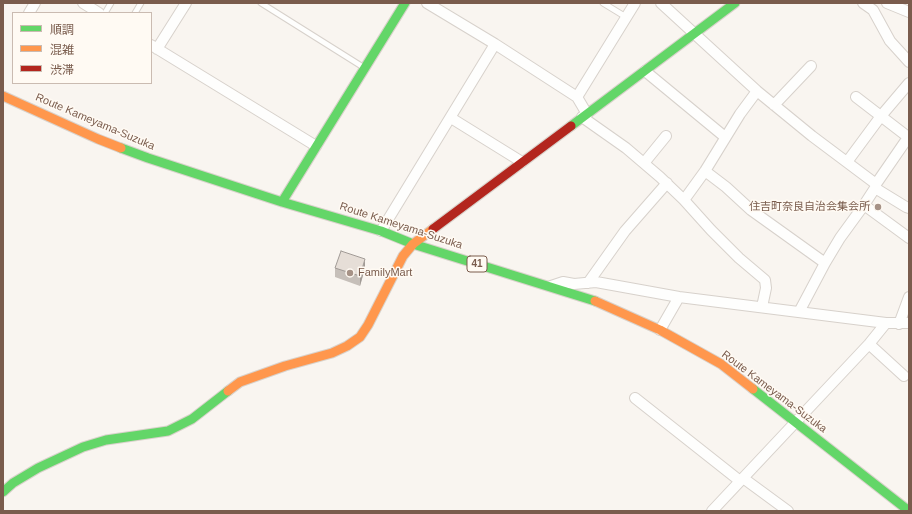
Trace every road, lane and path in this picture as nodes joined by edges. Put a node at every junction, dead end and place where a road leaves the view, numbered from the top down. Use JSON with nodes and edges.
{"nodes":[{"id":1,"x":35,"y":3,"type":"edge"},
{"id":2,"x":83,"y":3,"type":"edge"},
{"id":3,"x":111,"y":3,"type":"edge"},
{"id":4,"x":141,"y":3,"type":"edge"},
{"id":5,"x":186,"y":3,"type":"edge"},
{"id":6,"x":261,"y":3,"type":"edge"},
{"id":7,"x":405,"y":3,"type":"edge"},
{"id":8,"x":427,"y":3,"type":"edge"},
{"id":9,"x":603,"y":3,"type":"edge"},
{"id":10,"x":634,"y":3,"type":"edge"},
{"id":11,"x":661,"y":3,"type":"edge"},
{"id":12,"x":735,"y":3,"type":"edge"},
{"id":13,"x":863,"y":3,"type":"edge"},
{"id":14,"x":887,"y":3,"type":"edge"},
{"id":15,"x":30,"y":12,"type":"edge"},
{"id":16,"x":97,"y":12,"type":"edge"},
{"id":17,"x":106,"y":12,"type":"edge"},
{"id":18,"x":136,"y":12,"type":"edge"},
{"id":19,"x":909,"y":12,"type":"edge"},
{"id":20,"x":626,"y":17,"type":"junction"},
{"id":21,"x":694,"y":34,"type":"junction"},
{"id":22,"x":495,"y":44,"type":"junction"},
{"id":23,"x":154,"y":47,"type":"edge"},
{"id":24,"x":909,"y":62,"type":"edge"},
{"id":25,"x":811,"y":66,"type":"dead end"},
{"id":26,"x":364,"y":68,"type":"junction"},
{"id":27,"x":645,"y":71,"type":"junction"},
{"id":28,"x":909,"y":83,"type":"edge"},
{"id":29,"x":757,"y":91,"type":"junction"},
{"id":30,"x":3,"y":96,"type":"edge"},
{"id":31,"x":577,"y":97,"type":"junction"},
{"id":32,"x":856,"y":97,"type":"dead end"},
{"id":33,"x":774,"y":105,"type":"junction"},
{"id":34,"x":585,"y":116,"type":"junction"},
{"id":35,"x":881,"y":116,"type":"junction"},
{"id":36,"x":450,"y":118,"type":"junction"},
{"id":37,"x":666,"y":136,"type":"dead end"},
{"id":38,"x":908,"y":136,"type":"edge"},
{"id":39,"x":725,"y":137,"type":"junction"},
{"id":40,"x":316,"y":146,"type":"junction"},
{"id":41,"x":522,"y":162,"type":"junction"},
{"id":42,"x":846,"y":162,"type":"junction"},
{"id":43,"x":644,"y":163,"type":"junction"},
{"id":44,"x":704,"y":171,"type":"junction"},
{"id":45,"x":667,"y":183,"type":"junction"},
{"id":46,"x":875,"y":186,"type":"junction"},
{"id":47,"x":684,"y":200,"type":"junction"},
{"id":48,"x":282,"y":202,"type":"junction"},
{"id":49,"x":864,"y":205,"type":"junction"},
{"id":50,"x":909,"y":208,"type":"edge"},
{"id":51,"x":381,"y":231,"type":"junction"},
{"id":52,"x":909,"y":238,"type":"edge"},
{"id":53,"x":413,"y":244,"type":"junction"},
{"id":54,"x":825,"y":263,"type":"junction"},
{"id":55,"x":588,"y":283,"type":"junction"},
{"id":56,"x":551,"y":286,"type":"junction"},
{"id":57,"x":680,"y":297,"type":"junction"},
{"id":58,"x":909,"y":297,"type":"edge"},
{"id":59,"x":762,"y":307,"type":"junction"},
{"id":60,"x":799,"y":312,"type":"junction"},
{"id":61,"x":886,"y":323,"type":"junction"},
{"id":62,"x":904,"y":323,"type":"edge"},
{"id":63,"x":660,"y":330,"type":"junction"},
{"id":64,"x":869,"y":344,"type":"junction"},
{"id":65,"x":906,"y":377,"type":"edge"},
{"id":66,"x":635,"y":398,"type":"dead end"},
{"id":67,"x":796,"y":422,"type":"junction"},
{"id":68,"x":741,"y":479,"type":"junction"},
{"id":69,"x":3,"y":492,"type":"edge"},
{"id":70,"x":712,"y":511,"type":"edge"},
{"id":71,"x":788,"y":511,"type":"edge"},
{"id":72,"x":909,"y":511,"type":"edge"}],
"edges":[{"from":1,"to":15,"type":"street"},
{"from":2,"to":16,"type":"street"},
{"from":3,"to":17,"type":"lane"},
{"from":4,"to":18,"type":"lane"},
{"from":5,"to":23,"type":"street"},
{"from":6,"to":26,"type":"lane"},
{"from":7,"to":26,"type":"street"},
{"from":8,"to":22,"type":"street"},
{"from":9,"to":20,"type":"lane"},
{"from":10,"to":20,"type":"street"},
{"from":11,"to":21,"type":"street"},
{"from":12,"to":21,"type":"street"},
{"from":13,"to":24,"type":"street"},
{"from":14,"to":19,"type":"street"},
{"from":20,"to":31,"type":"street"},
{"from":21,"to":27,"type":"street"},
{"from":21,"to":29,"type":"street"},
{"from":22,"to":31,"type":"street"},
{"from":22,"to":36,"type":"street"},
{"from":23,"to":40,"type":"street"},
{"from":25,"to":33,"type":"street"},
{"from":26,"to":40,"type":"street"},
{"from":27,"to":34,"type":"street"},
{"from":27,"to":39,"type":"street"},
{"from":28,"to":35,"type":"street"},
{"from":29,"to":33,"type":"street"},
{"from":29,"to":39,"type":"street"},
{"from":30,"to":48,"type":"street","name":"Route Kameyama-Suzuka","number":"41"},
{"from":31,"to":34,"type":"street"},
{"from":32,"to":35,"type":"street"},
{"from":33,"to":42,"type":"street"},
{"from":34,"to":41,"type":"street"},
{"from":34,"to":43,"type":"street"},
{"from":35,"to":38,"type":"street"},
{"from":35,"to":42,"type":"street"},
{"from":36,"to":41,"type":"street"},
{"from":36,"to":51,"type":"street"},
{"from":37,"to":43,"type":"street"},
{"from":38,"to":46,"type":"street"},
{"from":39,"to":44,"type":"street"},
{"from":40,"to":48,"type":"street"},
{"from":41,"to":53,"type":"street"},
{"from":42,"to":46,"type":"street"},
{"from":43,"to":45,"type":"street"},
{"from":44,"to":47,"type":"street"},
{"from":44,"to":54,"type":"street"},
{"from":45,"to":47,"type":"street"},
{"from":45,"to":55,"type":"street"},
{"from":46,"to":49,"type":"street"},
{"from":46,"to":50,"type":"street"},
{"from":47,"to":59,"type":"street"},
{"from":48,"to":51,"type":"street","name":"Route Kameyama-Suzuka","number":"41"},
{"from":49,"to":52,"type":"street"},
{"from":49,"to":54,"type":"street"},
{"from":51,"to":53,"type":"street","name":"Route Kameyama-Suzuka","number":"41"},
{"from":53,"to":56,"type":"street","name":"Route Kameyama-Suzuka","number":"41"},
{"from":53,"to":69,"type":"street"},
{"from":54,"to":60,"type":"street"},
{"from":55,"to":56,"type":"street"},
{"from":55,"to":57,"type":"street"},
{"from":56,"to":63,"type":"street","name":"Route Kameyama-Suzuka","number":"41"},
{"from":57,"to":59,"type":"street"},
{"from":57,"to":63,"type":"street"},
{"from":58,"to":62,"type":"street"},
{"from":59,"to":60,"type":"street"},
{"from":60,"to":61,"type":"street"},
{"from":61,"to":62,"type":"street"},
{"from":61,"to":64,"type":"street"},
{"from":63,"to":67,"type":"street","name":"Route Kameyama-Suzuka","number":"41"},
{"from":64,"to":65,"type":"street"},
{"from":64,"to":67,"type":"street"},
{"from":66,"to":68,"type":"street"},
{"from":67,"to":68,"type":"street"},
{"from":67,"to":72,"type":"street","name":"Route Kameyama-Suzuka","number":"41"},
{"from":68,"to":70,"type":"street"},
{"from":68,"to":71,"type":"street"}]}
